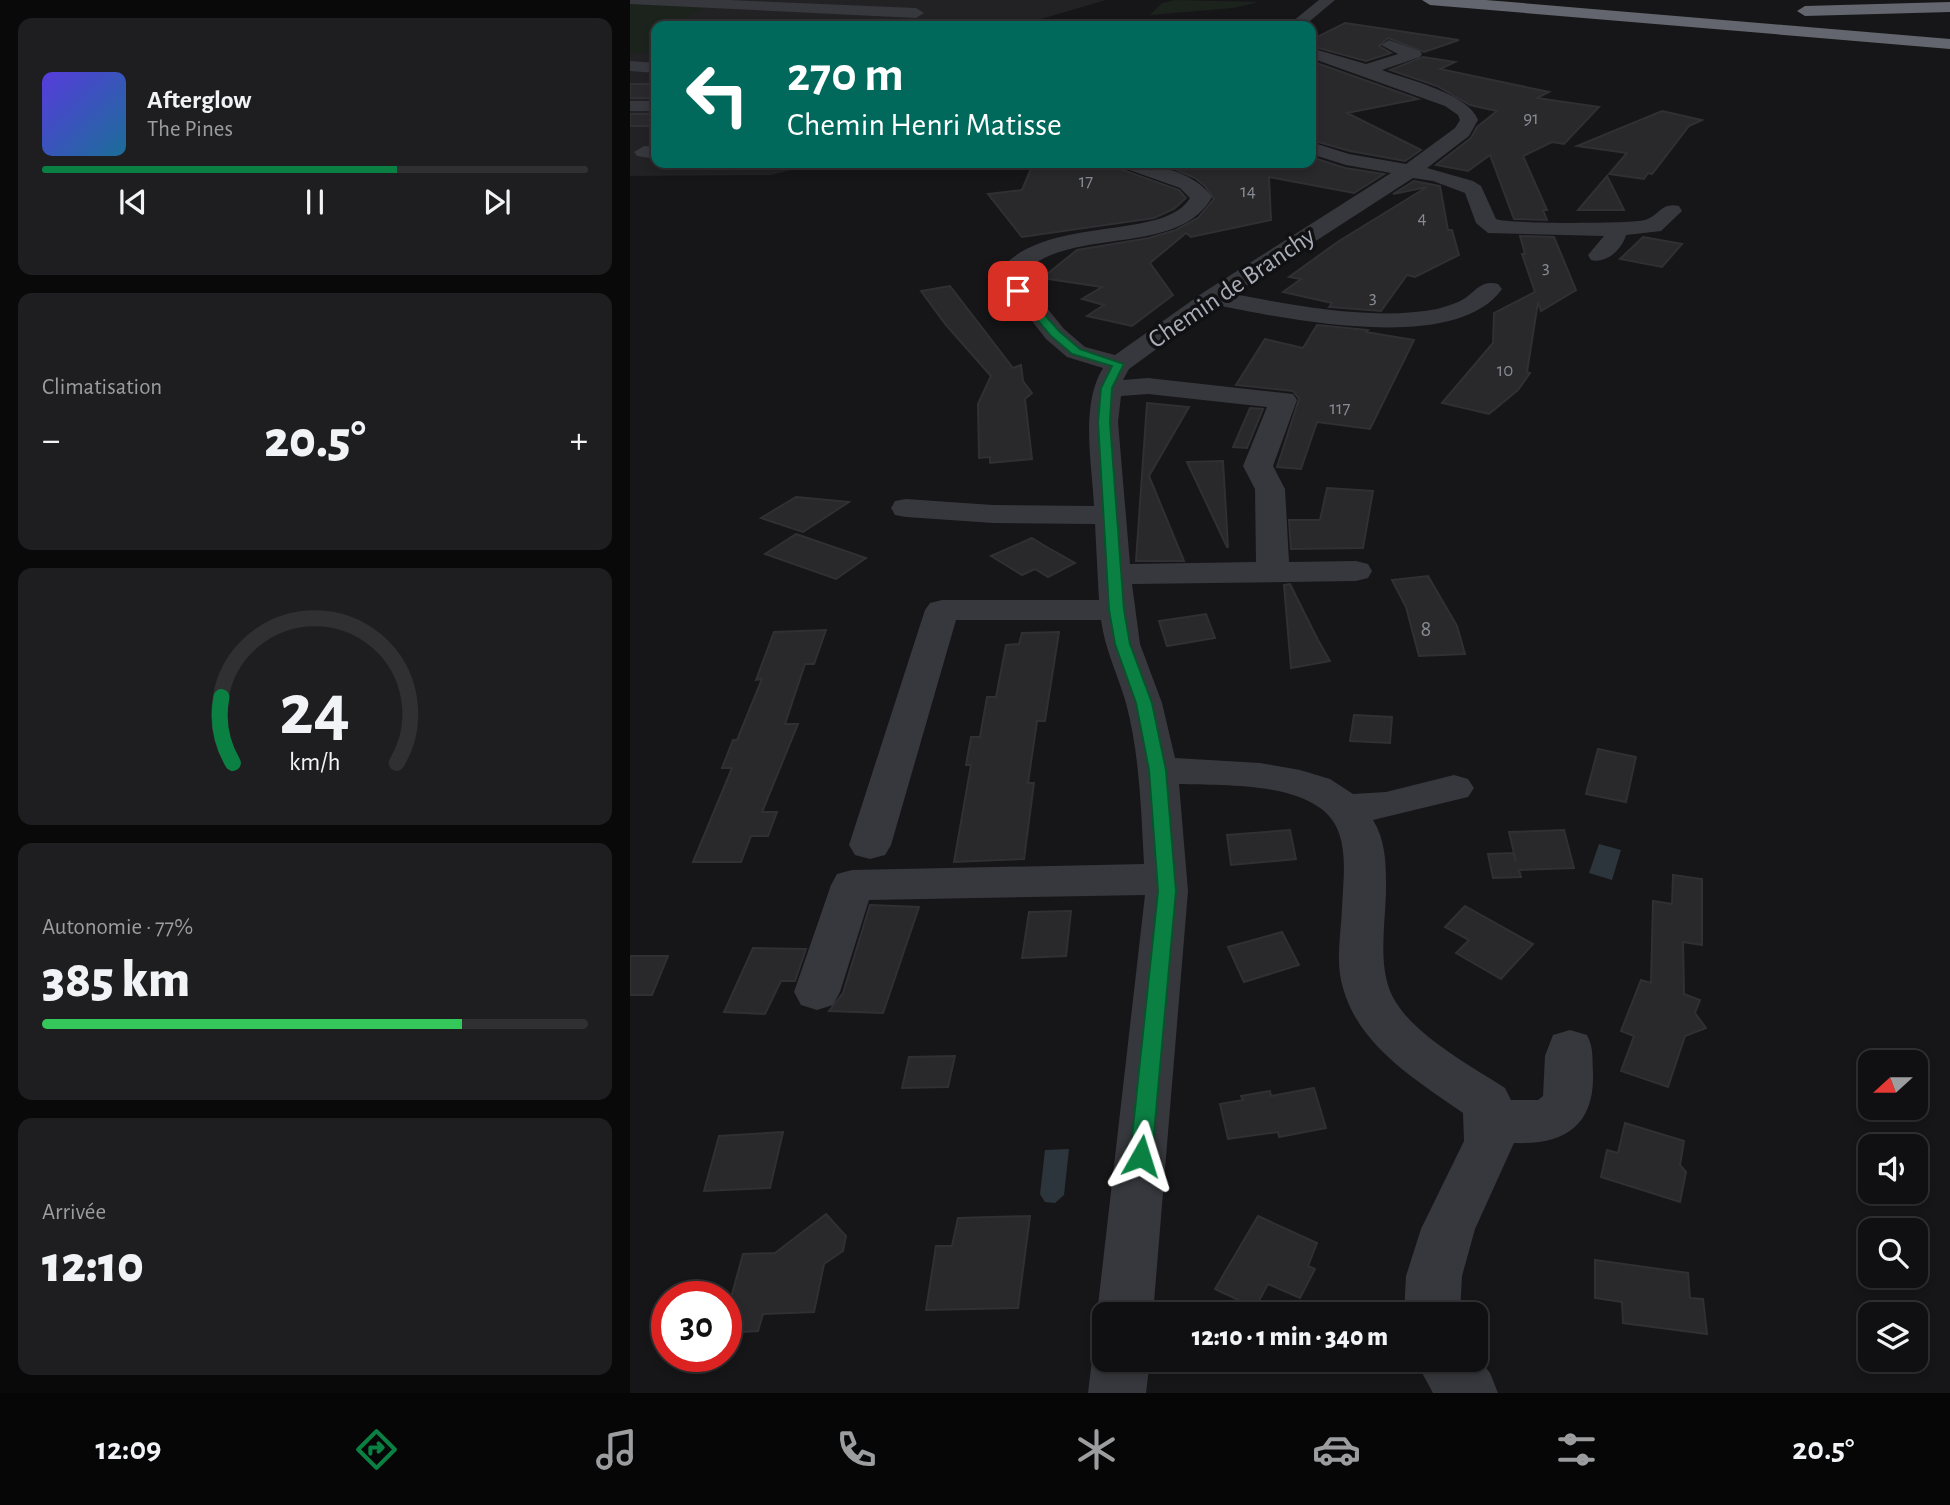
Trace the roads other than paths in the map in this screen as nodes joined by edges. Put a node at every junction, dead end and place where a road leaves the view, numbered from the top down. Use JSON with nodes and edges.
{"nodes":[{"id":1,"x":630,"y":0,"type":"edge"},
{"id":2,"x":1328,"y":0,"type":"edge"},
{"id":3,"x":1430,"y":0,"type":"edge"},
{"id":4,"x":1500,"y":0,"type":"edge"},
{"id":5,"x":1552,"y":0,"type":"edge"},
{"id":6,"x":808,"y":3,"type":"edge"},
{"id":7,"x":1950,"y":7,"type":"edge"},
{"id":8,"x":1758,"y":11,"type":"dead end"},
{"id":9,"x":1783,"y":11,"type":"dead end"},
{"id":10,"x":916,"y":13,"type":"dead end"},
{"id":11,"x":1301,"y":21,"type":"edge"},
{"id":12,"x":1950,"y":38,"type":"edge"},
{"id":13,"x":1389,"y":45,"type":"dead end"},
{"id":14,"x":1950,"y":45,"type":"edge"},
{"id":15,"x":1316,"y":55,"type":"edge"},
{"id":16,"x":630,"y":66,"type":"edge"},
{"id":17,"x":651,"y":68,"type":"edge"},
{"id":18,"x":1365,"y":70,"type":"junction"},
{"id":19,"x":630,"y":106,"type":"edge"},
{"id":20,"x":651,"y":106,"type":"edge"},
{"id":21,"x":1316,"y":150,"type":"edge"},
{"id":22,"x":1142,"y":168,"type":"edge"},
{"id":23,"x":1408,"y":171,"type":"junction"},
{"id":24,"x":1671,"y":211,"type":"dead end"},
{"id":25,"x":1612,"y":229,"type":"junction"},
{"id":26,"x":1599,"y":255,"type":"dead end"},
{"id":27,"x":1490,"y":289,"type":"dead end"},
{"id":28,"x":1213,"y":297,"type":"junction"},
{"id":29,"x":1432,"y":319,"type":"junction"},
{"id":30,"x":1455,"y":333,"type":"dead end"},
{"id":31,"x":1113,"y":376,"type":"junction"},
{"id":32,"x":906,"y":508,"type":"dead end"},
{"id":33,"x":1108,"y":515,"type":"junction"},
{"id":34,"x":1356,"y":571,"type":"dead end"},
{"id":35,"x":1273,"y":572,"type":"junction"},
{"id":36,"x":1114,"y":574,"type":"junction"},
{"id":37,"x":1116,"y":610,"type":"junction"},
{"id":38,"x":1158,"y":770,"type":"junction"},
{"id":39,"x":1454,"y":788,"type":"dead end"},
{"id":40,"x":1343,"y":807,"type":"junction"},
{"id":41,"x":870,"y":845,"type":"dead end"},
{"id":42,"x":1166,"y":879,"type":"junction"},
{"id":43,"x":817,"y":992,"type":"dead end"},
{"id":44,"x":1570,"y":1049,"type":"dead end"},
{"id":45,"x":1489,"y":1120,"type":"junction"},
{"id":46,"x":1126,"y":1302,"type":"edge"},
{"id":47,"x":1433,"y":1302,"type":"edge"},
{"id":48,"x":1120,"y":1372,"type":"edge"},
{"id":49,"x":1453,"y":1372,"type":"edge"},
{"id":50,"x":1118,"y":1393,"type":"edge"},
{"id":51,"x":1469,"y":1393,"type":"edge"}],
"edges":[{"from":1,"to":6,"type":"street"},
{"from":2,"to":11,"type":"street"},
{"from":3,"to":14,"type":"highway"},
{"from":4,"to":12,"type":"highway"},
{"from":5,"to":8,"type":"highway"},
{"from":6,"to":10,"type":"street"},
{"from":7,"to":9,"type":"highway"},
{"from":13,"to":18,"type":"street"},
{"from":15,"to":18,"type":"street","name":"Chemin de Branchy"},
{"from":16,"to":17,"type":"street"},
{"from":18,"to":23,"type":"street","name":"Chemin de Branchy"},
{"from":19,"to":20,"type":"street"},
{"from":21,"to":23,"type":"street"},
{"from":22,"to":31,"type":"street"},
{"from":23,"to":25,"type":"street"},
{"from":23,"to":28,"type":"street","name":"Chemin de Branchy"},
{"from":24,"to":25,"type":"street"},
{"from":25,"to":26,"type":"street"},
{"from":27,"to":29,"type":"street"},
{"from":28,"to":29,"type":"street"},
{"from":28,"to":31,"type":"street","name":"Chemin de Branchy"},
{"from":29,"to":30,"type":"street"},
{"from":31,"to":33,"type":"street"},
{"from":31,"to":35,"type":"street"},
{"from":32,"to":33,"type":"street"},
{"from":33,"to":36,"type":"street"},
{"from":34,"to":35,"type":"street"},
{"from":35,"to":36,"type":"street"},
{"from":36,"to":37,"type":"street"},
{"from":37,"to":38,"type":"street"},
{"from":37,"to":41,"type":"street"},
{"from":38,"to":40,"type":"street"},
{"from":38,"to":42,"type":"street"},
{"from":39,"to":40,"type":"street"},
{"from":40,"to":45,"type":"street"},
{"from":42,"to":43,"type":"street"},
{"from":42,"to":46,"type":"street"},
{"from":44,"to":45,"type":"street"},
{"from":45,"to":47,"type":"street"},
{"from":48,"to":50,"type":"street"},
{"from":49,"to":51,"type":"street"}]}
